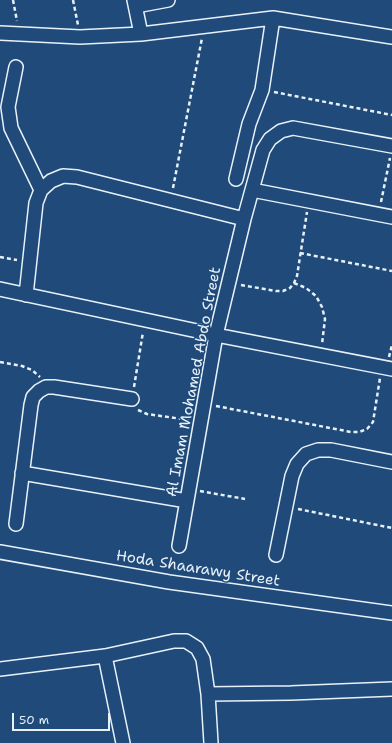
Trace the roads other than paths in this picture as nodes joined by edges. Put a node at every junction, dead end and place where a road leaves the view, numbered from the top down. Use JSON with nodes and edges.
{"nodes":[{"id":1,"x":168,"y":0,"type":"edge"},
{"id":2,"x":135,"y":3,"type":"edge"},
{"id":3,"x":273,"y":18,"type":"junction"},
{"id":4,"x":0,"y":33,"type":"edge"},
{"id":5,"x":141,"y":34,"type":"junction"},
{"id":6,"x":392,"y":37,"type":"edge"},
{"id":7,"x":16,"y":67,"type":"dead end"},
{"id":8,"x":391,"y":152,"type":"edge"},
{"id":9,"x":236,"y":179,"type":"dead end"},
{"id":10,"x":41,"y":190,"type":"junction"},
{"id":11,"x":252,"y":190,"type":"junction"},
{"id":12,"x":392,"y":217,"type":"edge"},
{"id":13,"x":244,"y":219,"type":"junction"},
{"id":14,"x":0,"y":289,"type":"edge"},
{"id":15,"x":26,"y":294,"type":"junction"},
{"id":16,"x":216,"y":335,"type":"junction"},
{"id":17,"x":387,"y":368,"type":"edge"},
{"id":18,"x":132,"y":399,"type":"road end"},
{"id":19,"x":392,"y":462,"type":"edge"},
{"id":20,"x":22,"y":473,"type":"junction"},
{"id":21,"x":188,"y":495,"type":"junction"},
{"id":22,"x":16,"y":524,"type":"dead end"},
{"id":23,"x":179,"y":546,"type":"dead end"},
{"id":24,"x":0,"y":552,"type":"edge"},
{"id":25,"x":276,"y":555,"type":"dead end"},
{"id":26,"x":392,"y":613,"type":"edge"},
{"id":27,"x":105,"y":656,"type":"junction"},
{"id":28,"x":0,"y":669,"type":"edge"},
{"id":29,"x":392,"y":689,"type":"edge"},
{"id":30,"x":208,"y":694,"type":"junction"},
{"id":31,"x":123,"y":743,"type":"edge"},
{"id":32,"x":211,"y":743,"type":"edge"}],
"edges":[{"from":1,"to":2,"type":"street"},
{"from":2,"to":5,"type":"street"},
{"from":3,"to":5,"type":"street"},
{"from":3,"to":6,"type":"street"},
{"from":3,"to":9,"type":"street"},
{"from":4,"to":5,"type":"street"},
{"from":7,"to":10,"type":"street"},
{"from":8,"to":11,"type":"street","name":"Al Imam Mohamed Abdo Street"},
{"from":10,"to":13,"type":"street"},
{"from":10,"to":15,"type":"street"},
{"from":11,"to":12,"type":"street"},
{"from":11,"to":13,"type":"street","name":"Al Imam Mohamed Abdo Street"},
{"from":13,"to":16,"type":"street","name":"Al Imam Mohamed Abdo Street"},
{"from":14,"to":15,"type":"street"},
{"from":15,"to":16,"type":"street"},
{"from":16,"to":17,"type":"street"},
{"from":16,"to":21,"type":"street","name":"Al Imam Mohamed Abdo Street"},
{"from":18,"to":20,"type":"street"},
{"from":19,"to":25,"type":"street"},
{"from":20,"to":21,"type":"street"},
{"from":20,"to":22,"type":"street"},
{"from":21,"to":23,"type":"street","name":"Al Imam Mohamed Abdo Street"},
{"from":24,"to":26,"type":"street","name":"Hoda Shaarawy Street"},
{"from":27,"to":28,"type":"street"},
{"from":27,"to":30,"type":"street"},
{"from":27,"to":31,"type":"street"},
{"from":29,"to":30,"type":"street"},
{"from":30,"to":32,"type":"street"}]}
